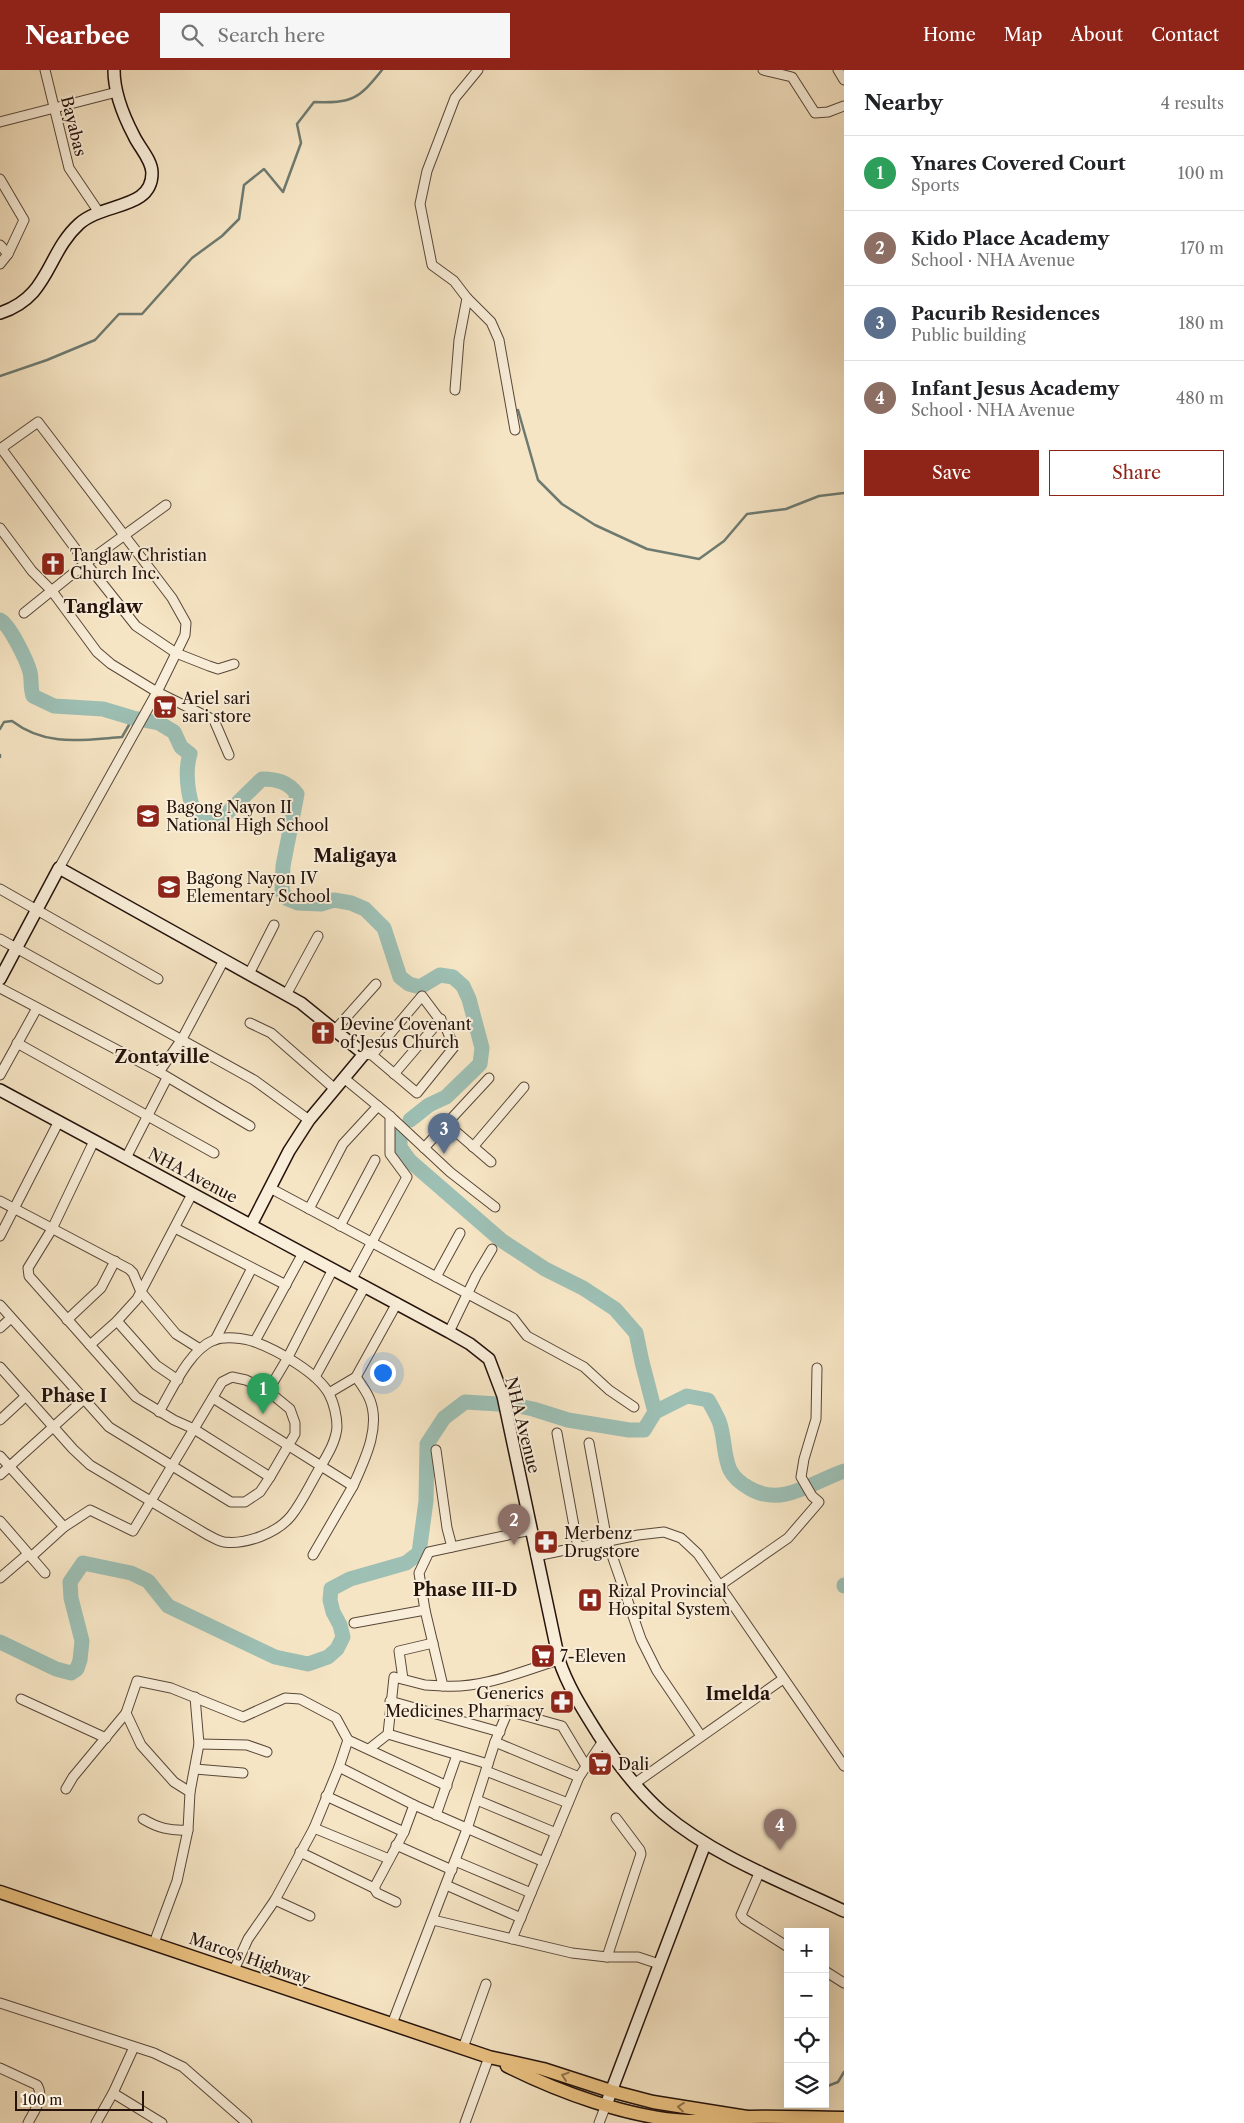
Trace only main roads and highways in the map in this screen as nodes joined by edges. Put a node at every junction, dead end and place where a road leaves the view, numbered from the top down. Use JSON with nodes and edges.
{"nodes":[{"id":1,"x":0,"y":1892,"type":"edge"},
{"id":2,"x":489,"y":2057,"type":"junction"},
{"id":3,"x":747,"y":2117,"type":"junction"},
{"id":4,"x":844,"y":2118,"type":"edge"}],
"edges":[{"from":1,"to":2,"type":"main road","name":"Marcos Highway"},
{"from":3,"to":2,"type":"main road","name":"Marcos Highway","one_way":true},
{"from":2,"to":3,"type":"main road","name":"Marcos Highway"},
{"from":3,"to":4,"type":"main road","name":"Marcos Highway"}]}
